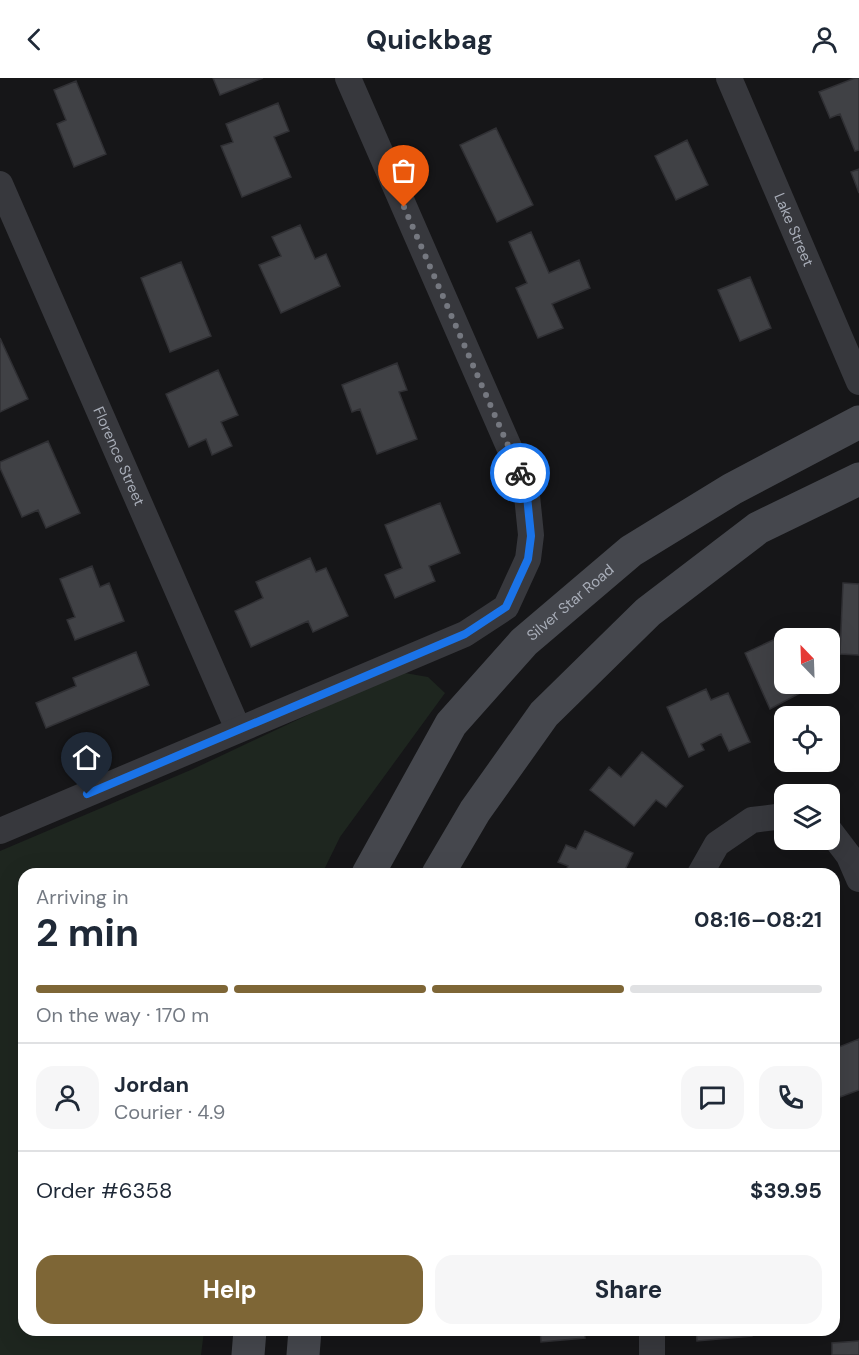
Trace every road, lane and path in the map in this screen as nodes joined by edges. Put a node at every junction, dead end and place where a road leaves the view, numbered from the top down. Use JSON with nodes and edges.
{"nodes":[{"id":1,"x":348,"y":78,"type":"edge"},
{"id":2,"x":729,"y":78,"type":"edge"},
{"id":3,"x":0,"y":184,"type":"edge"},
{"id":4,"x":859,"y":382,"type":"edge"},
{"id":5,"x":859,"y":422,"type":"edge"},
{"id":6,"x":859,"y":479,"type":"edge"},
{"id":7,"x":238,"y":729,"type":"junction"},
{"id":8,"x":774,"y":817,"type":"edge"},
{"id":9,"x":0,"y":831,"type":"edge"},
{"id":10,"x":840,"y":844,"type":"edge"},
{"id":11,"x":371,"y":868,"type":"edge"},
{"id":12,"x":442,"y":868,"type":"edge"},
{"id":13,"x":703,"y":868,"type":"edge"},
{"id":14,"x":859,"y":879,"type":"edge"},
{"id":15,"x":250,"y":1336,"type":"edge"},
{"id":16,"x":305,"y":1336,"type":"edge"},
{"id":17,"x":652,"y":1336,"type":"edge"},
{"id":18,"x":248,"y":1355,"type":"edge"},
{"id":19,"x":303,"y":1355,"type":"edge"},
{"id":20,"x":652,"y":1355,"type":"edge"}],
"edges":[{"from":1,"to":7,"type":"street"},
{"from":2,"to":4,"type":"street","name":"Lake Street"},
{"from":3,"to":7,"type":"street","name":"Florence Street"},
{"from":5,"to":11,"type":"main road","name":"Silver Star Road"},
{"from":6,"to":12,"type":"main road"},
{"from":7,"to":9,"type":"street"},
{"from":8,"to":13,"type":"street"},
{"from":10,"to":14,"type":"street"},
{"from":15,"to":18,"type":"main road"},
{"from":16,"to":19,"type":"main road"},
{"from":17,"to":20,"type":"street"}]}
